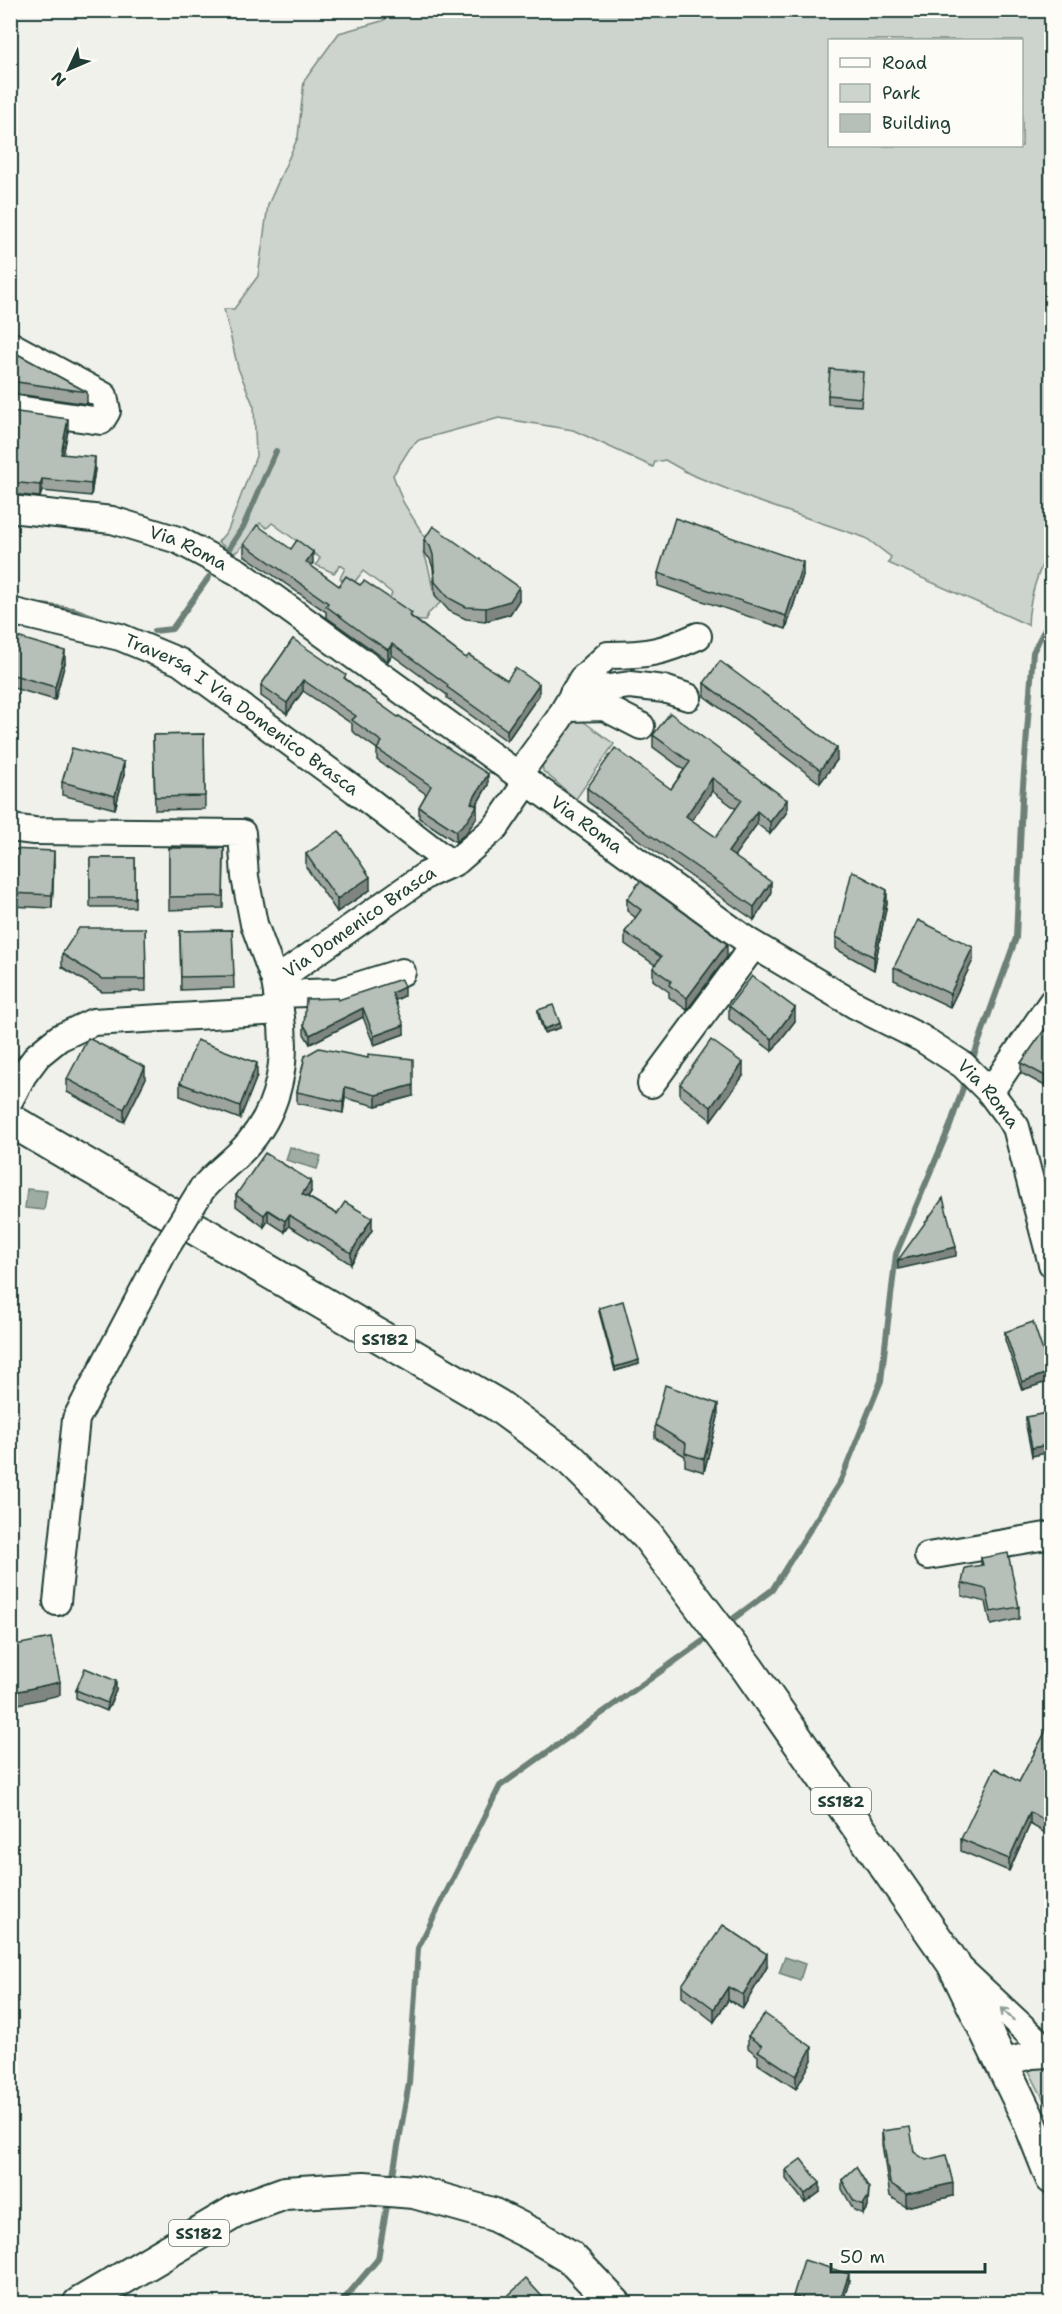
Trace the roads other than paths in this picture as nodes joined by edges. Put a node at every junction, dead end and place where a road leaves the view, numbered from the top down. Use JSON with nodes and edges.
{"nodes":[{"id":1,"x":10,"y":345,"type":"edge"},
{"id":2,"x":10,"y":408,"type":"edge"},
{"id":3,"x":10,"y":509,"type":"edge"},
{"id":4,"x":10,"y":611,"type":"edge"},
{"id":5,"x":698,"y":636,"type":"dead end"},
{"id":6,"x":688,"y":697,"type":"dead end"},
{"id":7,"x":569,"y":701,"type":"junction"},
{"id":8,"x":641,"y":726,"type":"dead end"},
{"id":9,"x":523,"y":778,"type":"junction"},
{"id":10,"x":10,"y":828,"type":"edge"},
{"id":11,"x":451,"y":864,"type":"junction"},
{"id":12,"x":754,"y":945,"type":"junction"},
{"id":13,"x":402,"y":972,"type":"dead end"},
{"id":14,"x":277,"y":996,"type":"junction"},
{"id":15,"x":1052,"y":1002,"type":"edge"},
{"id":16,"x":1044,"y":1032,"type":"edge"},
{"id":17,"x":978,"y":1079,"type":"junction"},
{"id":18,"x":651,"y":1084,"type":"dead end"},
{"id":19,"x":10,"y":1099,"type":"edge"},
{"id":20,"x":10,"y":1120,"type":"edge"},
{"id":21,"x":1052,"y":1264,"type":"edge"},
{"id":22,"x":1052,"y":1535,"type":"edge"},
{"id":23,"x":928,"y":1556,"type":"dead end"},
{"id":24,"x":57,"y":1602,"type":"dead end"},
{"id":25,"x":954,"y":1963,"type":"junction"},
{"id":26,"x":1050,"y":2055,"type":"edge"},
{"id":27,"x":1002,"y":2063,"type":"junction"},
{"id":28,"x":1040,"y":2122,"type":"edge"},
{"id":29,"x":1052,"y":2178,"type":"edge"},
{"id":30,"x":79,"y":2304,"type":"edge"},
{"id":31,"x":615,"y":2304,"type":"edge"}],
"edges":[{"from":1,"to":2,"type":"street"},
{"from":3,"to":9,"type":"street","name":"Via Roma"},
{"from":4,"to":11,"type":"street","name":"Traversa I Via Domenico Brasca"},
{"from":5,"to":7,"type":"street","name":"Via Domenico Brasca"},
{"from":6,"to":7,"type":"street"},
{"from":7,"to":8,"type":"street"},
{"from":7,"to":9,"type":"street","name":"Via Domenico Brasca"},
{"from":9,"to":11,"type":"street","name":"Via Domenico Brasca"},
{"from":9,"to":12,"type":"street","name":"Via Roma"},
{"from":10,"to":14,"type":"street"},
{"from":11,"to":14,"type":"street","name":"Via Domenico Brasca"},
{"from":12,"to":17,"type":"street","name":"Via Roma"},
{"from":12,"to":18,"type":"street"},
{"from":13,"to":14,"type":"street"},
{"from":14,"to":19,"type":"street"},
{"from":14,"to":24,"type":"street","bridge":true},
{"from":15,"to":16,"type":"street"},
{"from":16,"to":17,"type":"street"},
{"from":17,"to":21,"type":"street","name":"Via Roma"},
{"from":20,"to":25,"type":"main road","number":"SS182"},
{"from":22,"to":23,"type":"street"},
{"from":26,"to":25,"type":"street","one_way":true},
{"from":25,"to":27,"type":"main road","number":"SS182"},
{"from":26,"to":27,"type":"street"},
{"from":27,"to":28,"type":"main road","number":"SS182"},
{"from":28,"to":29,"type":"main road","number":"SS182"},
{"from":30,"to":31,"type":"main road","number":"SS182"}]}
